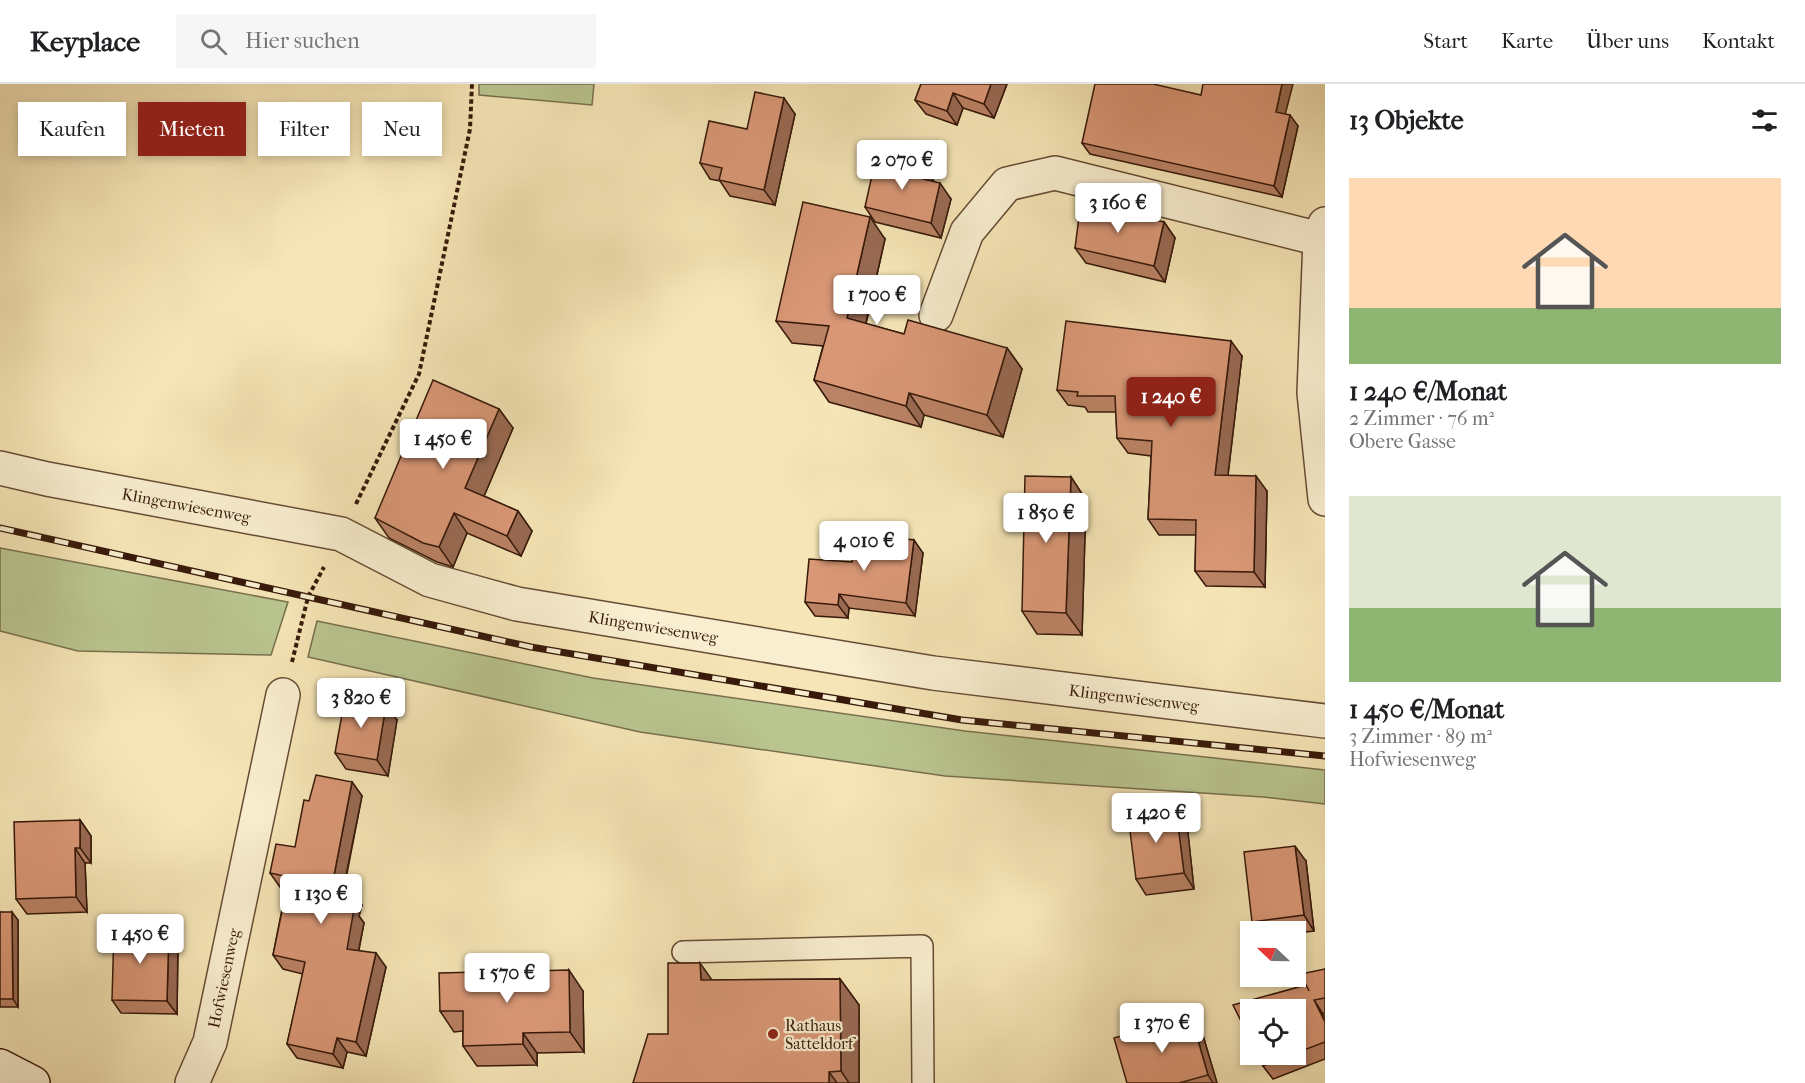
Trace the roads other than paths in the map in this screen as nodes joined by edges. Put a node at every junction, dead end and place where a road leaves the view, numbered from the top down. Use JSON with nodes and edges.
{"nodes":[{"id":1,"x":1323,"y":231,"type":"edge"},
{"id":2,"x":936,"y":315,"type":"dead end"},
{"id":3,"x":0,"y":468,"type":"edge"},
{"id":4,"x":1325,"y":498,"type":"edge"},
{"id":5,"x":283,"y":695,"type":"road end"},
{"id":6,"x":1325,"y":721,"type":"edge"},
{"id":7,"x":683,"y":952,"type":"dead end"},
{"id":8,"x":0,"y":1065,"type":"edge"},
{"id":9,"x":33,"y":1083,"type":"edge"},
{"id":10,"x":192,"y":1083,"type":"edge"},
{"id":11,"x":924,"y":1083,"type":"edge"}],
"edges":[{"from":1,"to":2,"type":"street"},
{"from":1,"to":4,"type":"street"},
{"from":3,"to":6,"type":"street","name":"Klingenwiesenweg"},
{"from":5,"to":10,"type":"street","name":"Hofwiesenweg"},
{"from":7,"to":11,"type":"lane"},
{"from":8,"to":9,"type":"street"}]}
